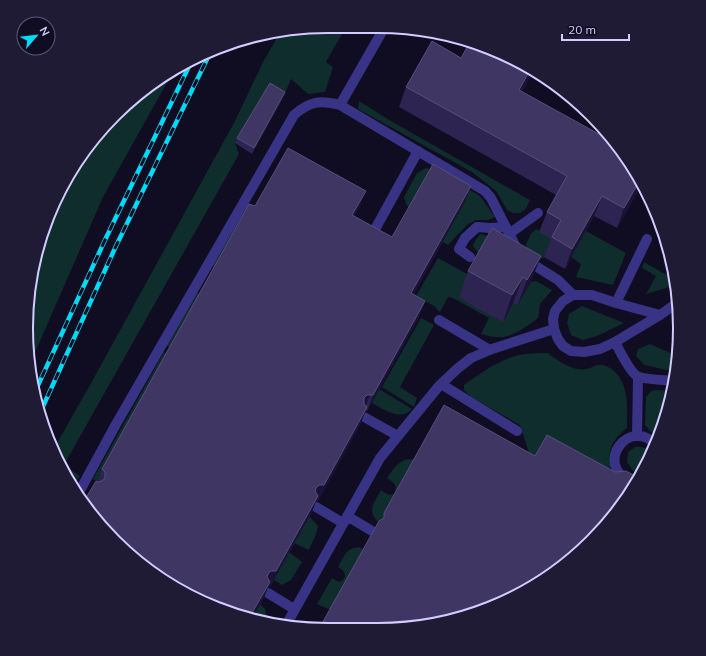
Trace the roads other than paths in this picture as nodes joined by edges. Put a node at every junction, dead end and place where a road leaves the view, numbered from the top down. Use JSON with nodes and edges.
{"nodes":[{"id":1,"x":381,"y":33,"type":"edge"},
{"id":2,"x":340,"y":105,"type":"junction"},
{"id":3,"x":418,"y":151,"type":"junction"},
{"id":4,"x":538,"y":213,"type":"dead end"},
{"id":5,"x":508,"y":230,"type":"junction"},
{"id":6,"x":373,"y":233,"type":"edge"},
{"id":7,"x":647,"y":239,"type":"dead end"},
{"id":8,"x":470,"y":257,"type":"dead end"},
{"id":9,"x":573,"y":295,"type":"junction"},
{"id":10,"x":616,"y":302,"type":"junction"},
{"id":11,"x":672,"y":307,"type":"edge"},
{"id":12,"x":660,"y":315,"type":"junction"},
{"id":13,"x":439,"y":320,"type":"dead end"},
{"id":14,"x":554,"y":329,"type":"junction"},
{"id":15,"x":615,"y":342,"type":"junction"},
{"id":16,"x":490,"y":350,"type":"junction"},
{"id":17,"x":638,"y":377,"type":"junction"},
{"id":18,"x":668,"y":380,"type":"edge"},
{"id":19,"x":441,"y":384,"type":"junction"},
{"id":20,"x":364,"y":417,"type":"edge"},
{"id":21,"x":517,"y":431,"type":"dead end"},
{"id":22,"x":398,"y":436,"type":"junction"},
{"id":23,"x":637,"y":436,"type":"junction"},
{"id":24,"x":651,"y":441,"type":"edge"},
{"id":25,"x":630,"y":481,"type":"edge"},
{"id":26,"x":83,"y":485,"type":"junction"},
{"id":27,"x":81,"y":489,"type":"edge"},
{"id":28,"x":93,"y":491,"type":"edge"},
{"id":29,"x":316,"y":507,"type":"edge"},
{"id":30,"x":345,"y":519,"type":"junction"},
{"id":31,"x":372,"y":531,"type":"edge"},
{"id":32,"x":268,"y":593,"type":"edge"},
{"id":33,"x":294,"y":609,"type":"junction"},
{"id":34,"x":288,"y":620,"type":"edge"}],
"edges":[{"from":1,"to":2,"type":"street"},
{"from":2,"to":3,"type":"street"},
{"from":2,"to":26,"type":"street"},
{"from":3,"to":5,"type":"street"},
{"from":3,"to":6,"type":"street"},
{"from":4,"to":5,"type":"street"},
{"from":5,"to":8,"type":"street"},
{"from":5,"to":9,"type":"street"},
{"from":7,"to":10,"type":"street"},
{"from":9,"to":10,"type":"street"},
{"from":9,"to":14,"type":"street"},
{"from":10,"to":12,"type":"street"},
{"from":11,"to":12,"type":"street"},
{"from":12,"to":15,"type":"street"},
{"from":13,"to":16,"type":"street"},
{"from":14,"to":15,"type":"street"},
{"from":14,"to":16,"type":"street"},
{"from":15,"to":17,"type":"street"},
{"from":16,"to":19,"type":"street"},
{"from":17,"to":18,"type":"street"},
{"from":17,"to":23,"type":"street"},
{"from":19,"to":21,"type":"street"},
{"from":19,"to":22,"type":"street"},
{"from":20,"to":22,"type":"street"},
{"from":22,"to":30,"type":"street"},
{"from":23,"to":24,"type":"street"},
{"from":23,"to":25,"type":"street"},
{"from":26,"to":27,"type":"street"},
{"from":26,"to":28,"type":"street"},
{"from":29,"to":30,"type":"street"},
{"from":30,"to":31,"type":"street"},
{"from":30,"to":33,"type":"street"},
{"from":32,"to":33,"type":"street"},
{"from":33,"to":34,"type":"street"}]}
